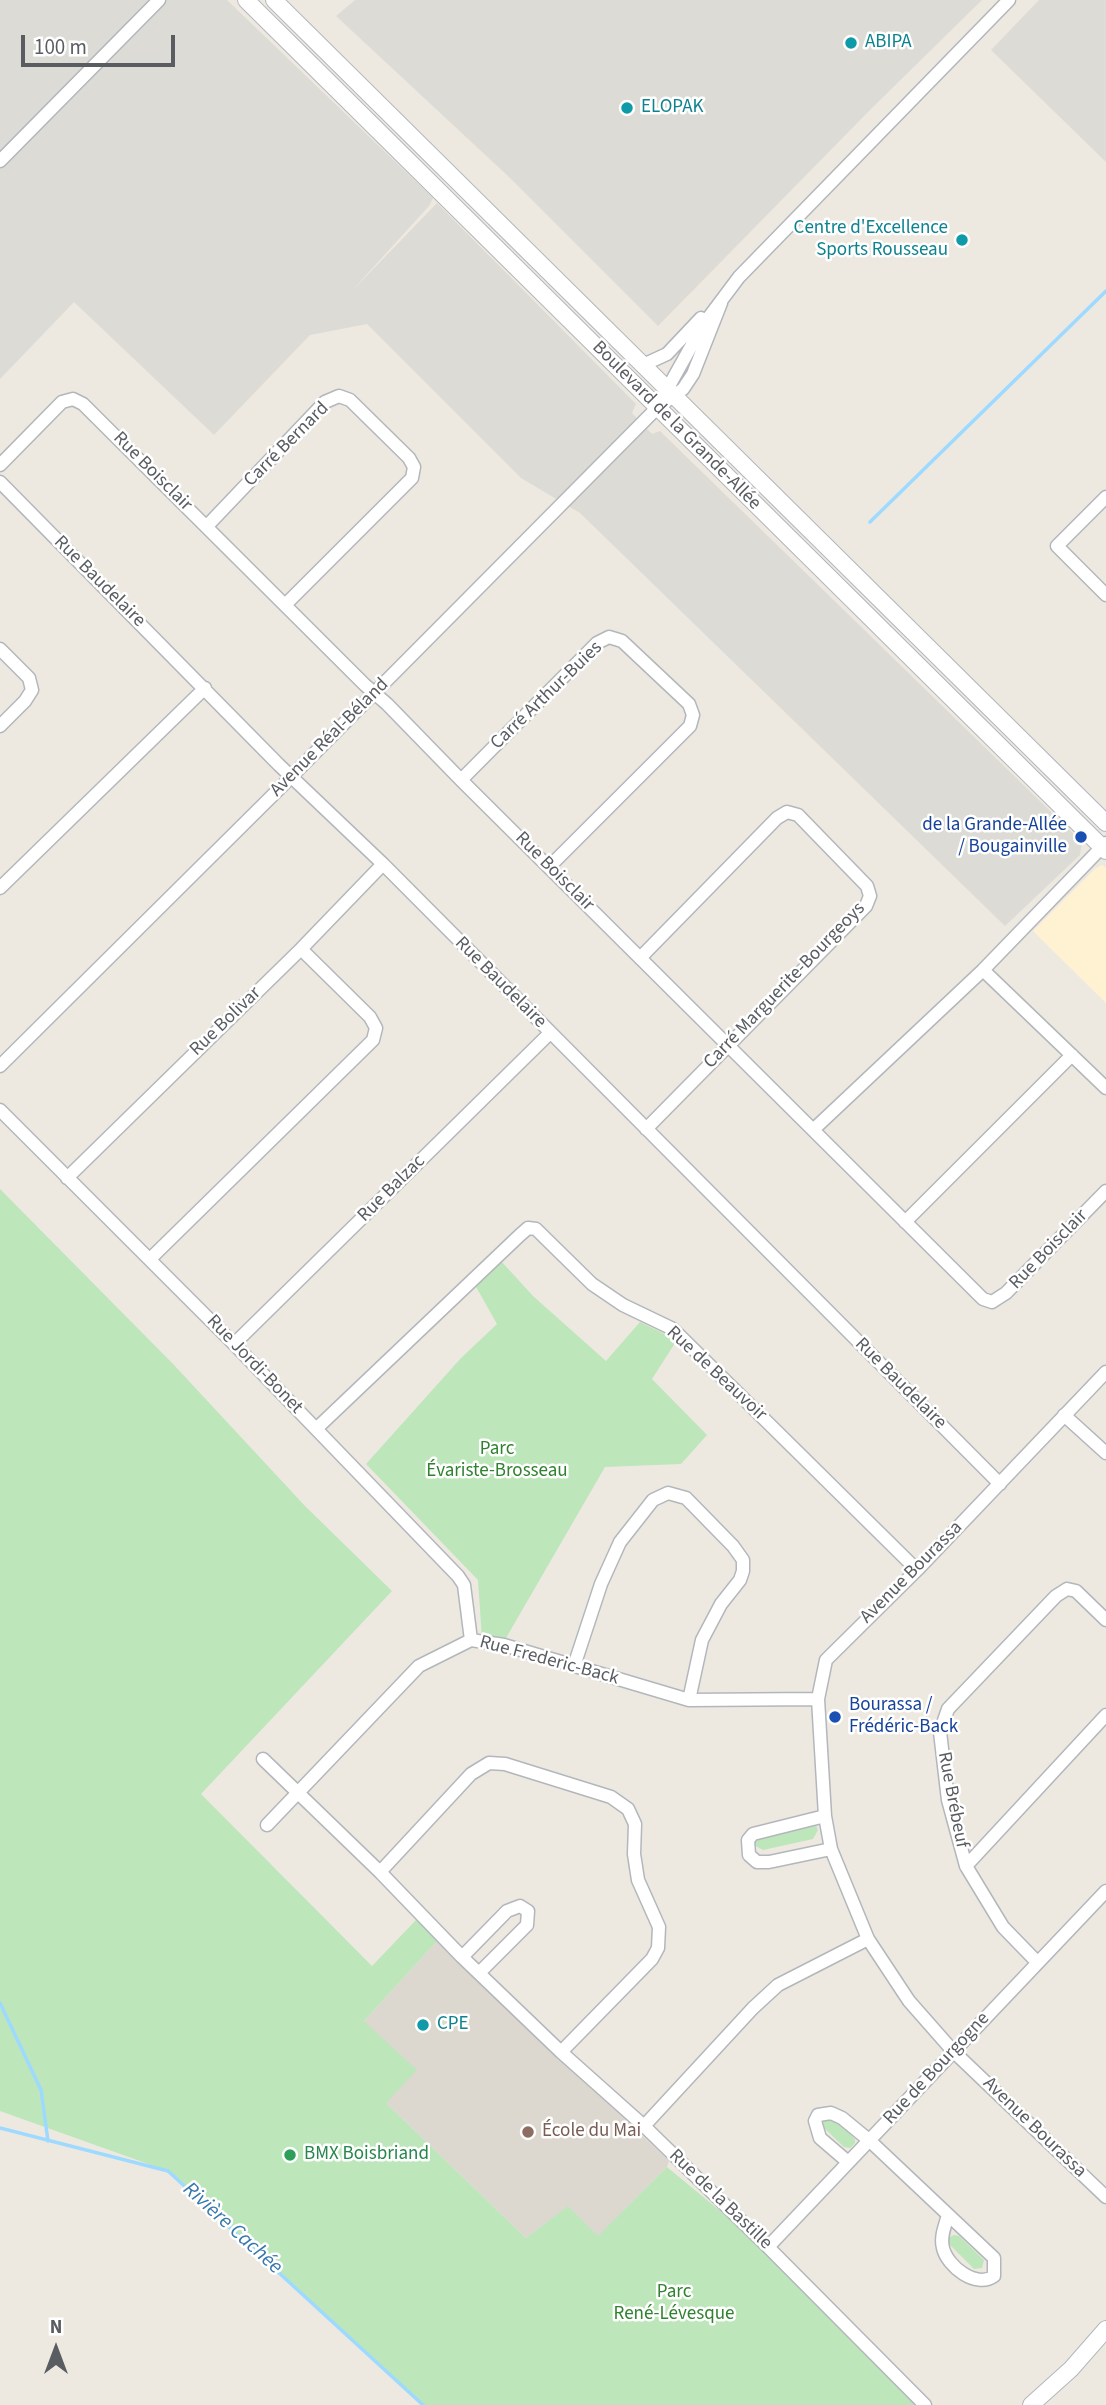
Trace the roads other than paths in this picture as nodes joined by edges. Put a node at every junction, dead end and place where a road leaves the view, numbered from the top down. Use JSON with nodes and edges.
{"nodes":[{"id":1,"x":159,"y":0,"type":"edge"},
{"id":2,"x":246,"y":0,"type":"edge"},
{"id":3,"x":274,"y":0,"type":"edge"},
{"id":4,"x":1009,"y":0,"type":"edge"},
{"id":5,"x":0,"y":161,"type":"edge"},
{"id":6,"x":721,"y":303,"type":"junction"},
{"id":7,"x":643,"y":365,"type":"junction"},
{"id":8,"x":670,"y":392,"type":"junction"},
{"id":9,"x":657,"y":408,"type":"junction"},
{"id":10,"x":0,"y":465,"type":"edge"},
{"id":11,"x":0,"y":482,"type":"edge"},
{"id":12,"x":1106,"y":496,"type":"edge"},
{"id":13,"x":206,"y":526,"type":"junction"},
{"id":14,"x":1106,"y":595,"type":"edge"},
{"id":15,"x":285,"y":606,"type":"junction"},
{"id":16,"x":0,"y":649,"type":"edge"},
{"id":17,"x":205,"y":688,"type":"junction"},
{"id":18,"x":375,"y":693,"type":"junction"},
{"id":19,"x":0,"y":726,"type":"edge"},
{"id":20,"x":292,"y":776,"type":"junction"},
{"id":21,"x":461,"y":780,"type":"junction"},
{"id":22,"x":1106,"y":824,"type":"edge"},
{"id":23,"x":1105,"y":847,"type":"edge"},
{"id":24,"x":383,"y":864,"type":"junction"},
{"id":25,"x":549,"y":867,"type":"junction"},
{"id":26,"x":0,"y":888,"type":"edge"},
{"id":27,"x":301,"y":949,"type":"junction"},
{"id":28,"x":640,"y":958,"type":"junction"},
{"id":29,"x":983,"y":970,"type":"junction"},
{"id":30,"x":550,"y":1033,"type":"junction"},
{"id":31,"x":728,"y":1045,"type":"junction"},
{"id":32,"x":1072,"y":1055,"type":"junction"},
{"id":33,"x":0,"y":1066,"type":"edge"},
{"id":34,"x":1106,"y":1088,"type":"edge"},
{"id":35,"x":0,"y":1110,"type":"edge"},
{"id":36,"x":646,"y":1129,"type":"junction"},
{"id":37,"x":813,"y":1130,"type":"junction"},
{"id":38,"x":67,"y":1178,"type":"junction"},
{"id":39,"x":1106,"y":1191,"type":"edge"},
{"id":40,"x":905,"y":1222,"type":"junction"},
{"id":41,"x":150,"y":1259,"type":"junction"},
{"id":42,"x":234,"y":1344,"type":"junction"},
{"id":43,"x":1106,"y":1372,"type":"edge"},
{"id":44,"x":1065,"y":1415,"type":"junction"},
{"id":45,"x":316,"y":1429,"type":"junction"},
{"id":46,"x":1106,"y":1453,"type":"edge"},
{"id":47,"x":1000,"y":1484,"type":"junction"},
{"id":48,"x":917,"y":1570,"type":"junction"},
{"id":49,"x":1106,"y":1620,"type":"edge"},
{"id":50,"x":471,"y":1640,"type":"junction"},
{"id":51,"x":573,"y":1667,"type":"junction"},
{"id":52,"x":818,"y":1699,"type":"junction"},
{"id":53,"x":689,"y":1700,"type":"junction"},
{"id":54,"x":1106,"y":1715,"type":"edge"},
{"id":55,"x":263,"y":1759,"type":"dead end"},
{"id":56,"x":299,"y":1791,"type":"junction"},
{"id":57,"x":825,"y":1816,"type":"junction"},
{"id":58,"x":267,"y":1825,"type":"dead end"},
{"id":59,"x":831,"y":1849,"type":"junction"},
{"id":60,"x":966,"y":1866,"type":"junction"},
{"id":61,"x":380,"y":1871,"type":"junction"},
{"id":62,"x":1106,"y":1891,"type":"edge"},
{"id":63,"x":867,"y":1939,"type":"junction"},
{"id":64,"x":462,"y":1956,"type":"junction"},
{"id":65,"x":1037,"y":1962,"type":"junction"},
{"id":66,"x":479,"y":1973,"type":"junction"},
{"id":67,"x":953,"y":2051,"type":"junction"},
{"id":68,"x":561,"y":2052,"type":"junction"},
{"id":69,"x":644,"y":2126,"type":"junction"},
{"id":70,"x":870,"y":2141,"type":"junction"},
{"id":71,"x":848,"y":2162,"type":"junction"},
{"id":72,"x":1106,"y":2197,"type":"edge"},
{"id":73,"x":948,"y":2215,"type":"junction"},
{"id":74,"x":768,"y":2247,"type":"junction"},
{"id":75,"x":1106,"y":2329,"type":"edge"},
{"id":76,"x":925,"y":2405,"type":"edge"},
{"id":77,"x":1031,"y":2405,"type":"edge"}],
"edges":[{"from":1,"to":5,"type":"street"},
{"from":2,"to":9,"type":"street","name":"Boulevard de la Grande-Allée"},
{"from":3,"to":7,"type":"street","name":"Boulevard de la Grande-Allée"},
{"from":4,"to":6,"type":"street"},
{"from":6,"to":7,"type":"street"},
{"from":6,"to":8,"type":"street","name":"Avenue Réal-Béland"},
{"from":7,"to":8,"type":"street","name":"Boulevard de la Grande-Allée"},
{"from":8,"to":9,"type":"street","name":"Avenue Réal-Béland"},
{"from":8,"to":22,"type":"street","name":"Boulevard de la Grande-Allée"},
{"from":9,"to":18,"type":"street","name":"Avenue Réal-Béland"},
{"from":9,"to":23,"type":"street","name":"Boulevard de la Grande-Allée"},
{"from":10,"to":13,"type":"street","name":"Rue Boisclair"},
{"from":11,"to":17,"type":"street","name":"Rue Baudelaire"},
{"from":12,"to":14,"type":"street"},
{"from":13,"to":15,"type":"street","name":"Rue Boisclair"},
{"from":13,"to":15,"type":"street","name":"Carré Bernard"},
{"from":15,"to":18,"type":"street","name":"Rue Boisclair"},
{"from":16,"to":19,"type":"street"},
{"from":17,"to":20,"type":"street","name":"Rue Baudelaire"},
{"from":17,"to":26,"type":"street"},
{"from":18,"to":20,"type":"street","name":"Avenue Réal-Béland"},
{"from":18,"to":21,"type":"street","name":"Rue Boisclair"},
{"from":20,"to":24,"type":"street","name":"Rue Baudelaire"},
{"from":20,"to":33,"type":"street","name":"Avenue Réal-Béland"},
{"from":21,"to":25,"type":"street","name":"Rue Boisclair"},
{"from":21,"to":25,"type":"street","name":"Carré Arthur-Buies"},
{"from":23,"to":29,"type":"street"},
{"from":24,"to":27,"type":"street","name":"Rue Bolivar"},
{"from":24,"to":30,"type":"street","name":"Rue Baudelaire"},
{"from":25,"to":28,"type":"street","name":"Rue Boisclair"},
{"from":27,"to":38,"type":"street","name":"Rue Bolivar"},
{"from":27,"to":41,"type":"street"},
{"from":28,"to":31,"type":"street","name":"Rue Boisclair"},
{"from":28,"to":31,"type":"street","name":"Carré Marguerite-Bourgeoys"},
{"from":29,"to":32,"type":"street"},
{"from":29,"to":37,"type":"street"},
{"from":30,"to":36,"type":"street","name":"Rue Baudelaire"},
{"from":30,"to":42,"type":"street","name":"Rue Balzac"},
{"from":31,"to":36,"type":"street","name":"Carré Marguerite-Bourgeoys"},
{"from":31,"to":37,"type":"street","name":"Rue Boisclair"},
{"from":32,"to":34,"type":"street"},
{"from":32,"to":40,"type":"street"},
{"from":35,"to":38,"type":"street","name":"Rue Jordi-Bonet"},
{"from":36,"to":47,"type":"street","name":"Rue Baudelaire"},
{"from":37,"to":40,"type":"street","name":"Rue Boisclair"},
{"from":38,"to":41,"type":"street","name":"Rue Jordi-Bonet"},
{"from":39,"to":40,"type":"street","name":"Rue Boisclair"},
{"from":41,"to":42,"type":"street","name":"Rue Jordi-Bonet"},
{"from":42,"to":45,"type":"street","name":"Rue Jordi-Bonet"},
{"from":43,"to":44,"type":"street","name":"Avenue Bourassa"},
{"from":44,"to":46,"type":"street"},
{"from":44,"to":47,"type":"street","name":"Avenue Bourassa"},
{"from":45,"to":48,"type":"street","name":"Rue de Beauvoir"},
{"from":45,"to":50,"type":"street","name":"Rue Jordi-Bonet"},
{"from":47,"to":48,"type":"street","name":"Avenue Bourassa"},
{"from":48,"to":52,"type":"street","name":"Avenue Bourassa"},
{"from":49,"to":60,"type":"street","name":"Rue Brébeuf"},
{"from":50,"to":51,"type":"street","name":"Rue Frederic-Back"},
{"from":50,"to":56,"type":"street","name":"Rue Frederic-Back"},
{"from":51,"to":53,"type":"street","name":"Rue Frederic-Back"},
{"from":51,"to":53,"type":"street"},
{"from":52,"to":53,"type":"street","name":"Rue Frederic-Back"},
{"from":52,"to":57,"type":"street","name":"Avenue Bourassa"},
{"from":54,"to":60,"type":"street"},
{"from":55,"to":56,"type":"street","name":"Rue de la Bastille"},
{"from":56,"to":58,"type":"street","name":"Rue Frederic-Back"},
{"from":56,"to":61,"type":"street","name":"Rue de la Bastille"},
{"from":57,"to":59,"type":"street","name":"Avenue Bourassa"},
{"from":57,"to":59,"type":"street"},
{"from":59,"to":63,"type":"street","name":"Avenue Bourassa"},
{"from":60,"to":65,"type":"street","name":"Rue Brébeuf"},
{"from":61,"to":64,"type":"street","name":"Rue de la Bastille"},
{"from":61,"to":68,"type":"street"},
{"from":62,"to":65,"type":"street","name":"Rue de Bourgogne"},
{"from":63,"to":67,"type":"street","name":"Avenue Bourassa"},
{"from":63,"to":69,"type":"street"},
{"from":64,"to":66,"type":"street","name":"Rue de la Bastille"},
{"from":64,"to":66,"type":"street"},
{"from":65,"to":67,"type":"street","name":"Rue de Bourgogne"},
{"from":66,"to":68,"type":"street","name":"Rue de la Bastille"},
{"from":67,"to":70,"type":"street","name":"Rue de Bourgogne"},
{"from":67,"to":72,"type":"street","name":"Avenue Bourassa"},
{"from":68,"to":69,"type":"street","name":"Rue de la Bastille"},
{"from":69,"to":74,"type":"street","name":"Rue de la Bastille"},
{"from":70,"to":71,"type":"street","name":"Rue de Bourgogne"},
{"from":70,"to":71,"type":"street"},
{"from":70,"to":73,"type":"street"},
{"from":71,"to":74,"type":"street","name":"Rue de Bourgogne"},
{"from":73,"to":73,"type":"street"},
{"from":74,"to":76,"type":"street","name":"Rue de la Bastille"},
{"from":75,"to":77,"type":"street"}]}
